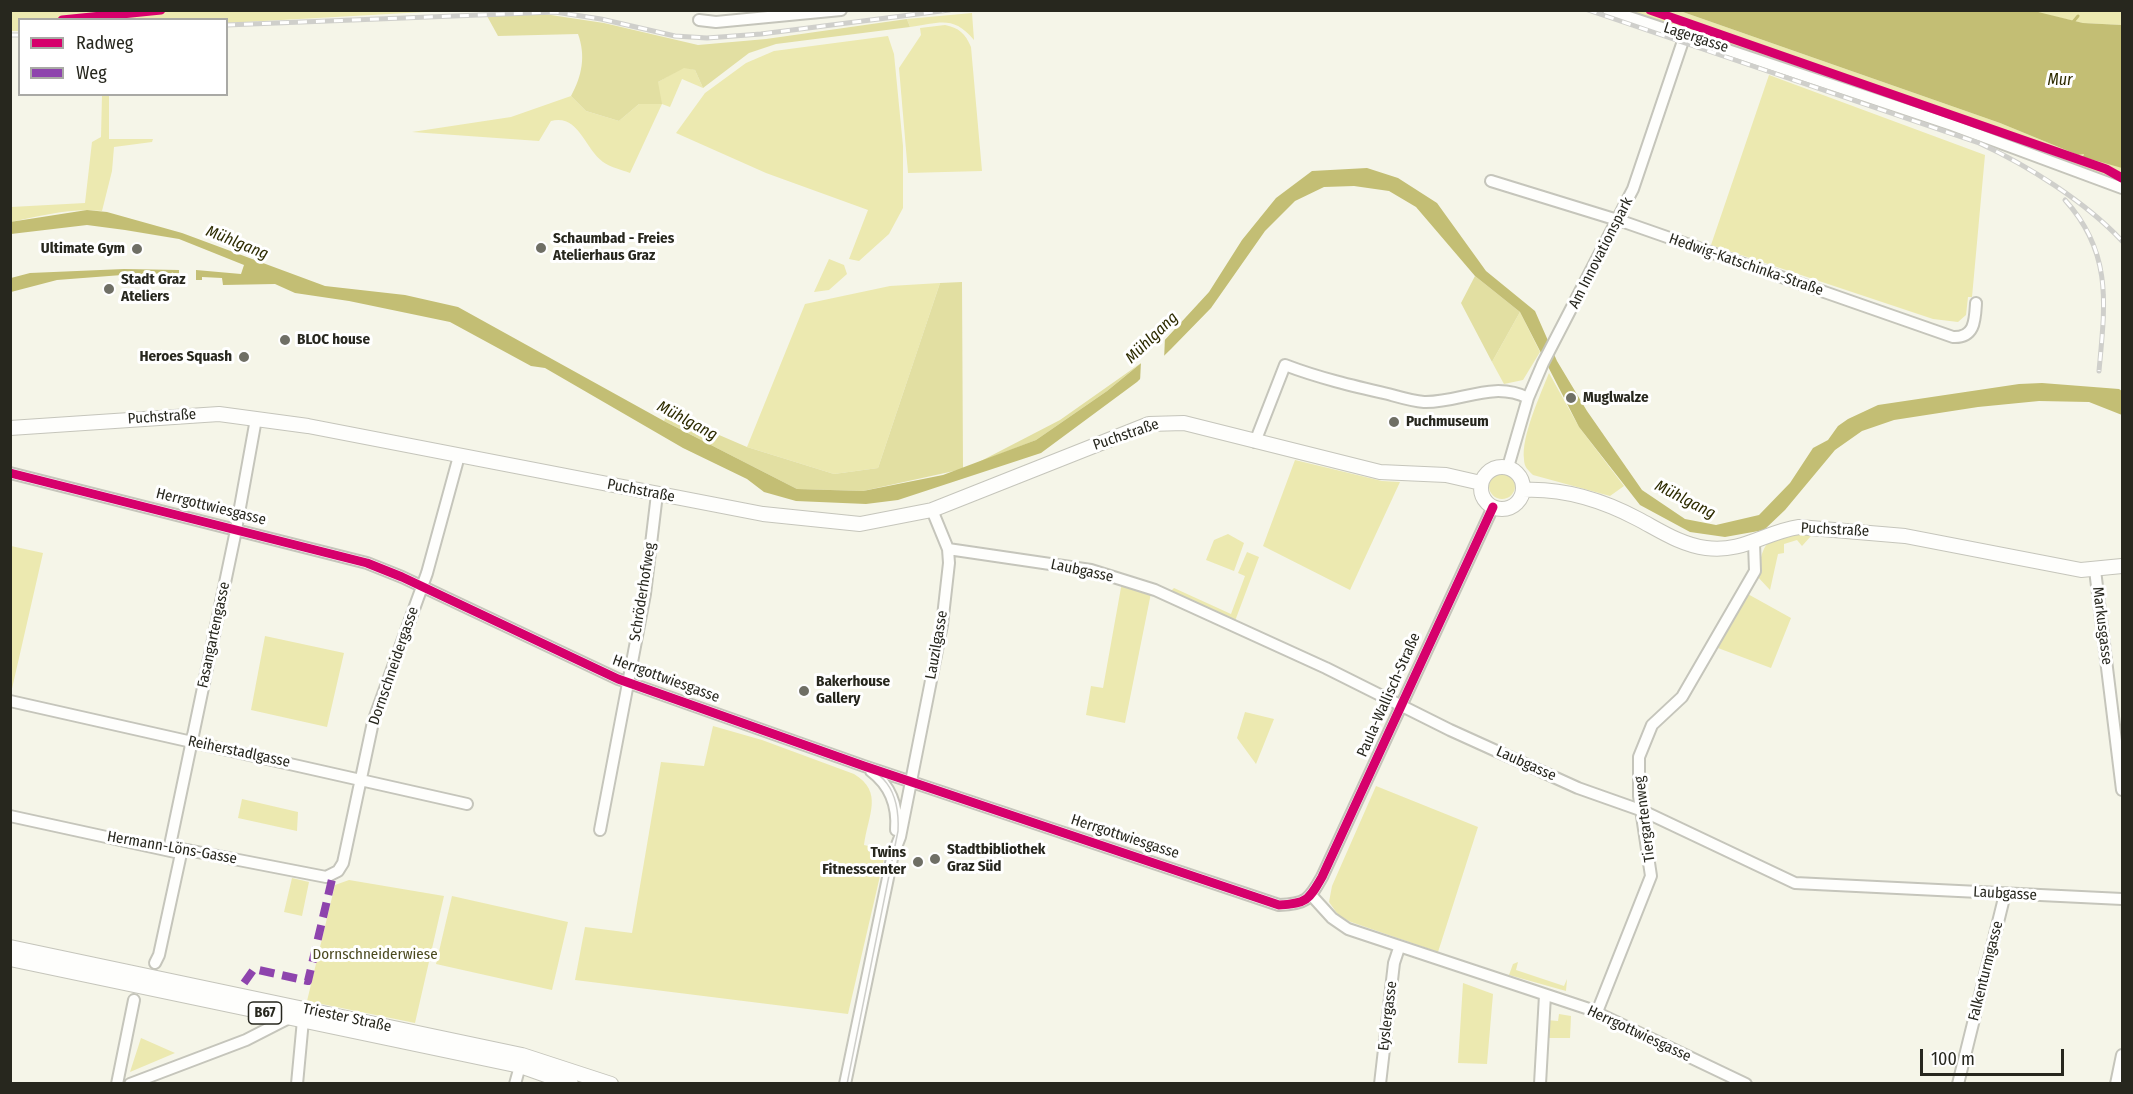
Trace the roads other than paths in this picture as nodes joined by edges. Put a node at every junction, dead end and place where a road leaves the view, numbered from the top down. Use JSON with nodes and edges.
{"nodes":[{"id":1,"x":841,"y":10,"type":"edge"},
{"id":2,"x":1608,"y":10,"type":"edge"},
{"id":3,"x":699,"y":20,"type":"dead end"},
{"id":4,"x":1685,"y":34,"type":"junction"},
{"id":5,"x":1491,"y":181,"type":"dead end"},
{"id":6,"x":2122,"y":188,"type":"edge"},
{"id":7,"x":1618,"y":221,"type":"junction"},
{"id":8,"x":1976,"y":303,"type":"dead end"},
{"id":9,"x":1528,"y":398,"type":"junction"},
{"id":10,"x":256,"y":419,"type":"junction"},
{"id":11,"x":10,"y":428,"type":"edge"},
{"id":12,"x":1255,"y":442,"type":"junction"},
{"id":13,"x":459,"y":456,"type":"junction"},
{"id":14,"x":1508,"y":467,"type":"junction"},
{"id":15,"x":10,"y":473,"type":"edge"},
{"id":16,"x":1481,"y":483,"type":"junction"},
{"id":17,"x":1523,"y":490,"type":"junction"},
{"id":18,"x":657,"y":494,"type":"junction"},
{"id":19,"x":1493,"y":507,"type":"junction"},
{"id":20,"x":932,"y":510,"type":"junction"},
{"id":21,"x":236,"y":529,"type":"junction"},
{"id":22,"x":1755,"y":543,"type":"junction"},
{"id":23,"x":948,"y":549,"type":"junction"},
{"id":24,"x":2122,"y":566,"type":"edge"},
{"id":25,"x":2095,"y":570,"type":"junction"},
{"id":26,"x":422,"y":586,"type":"junction"},
{"id":27,"x":627,"y":682,"type":"junction"},
{"id":28,"x":10,"y":701,"type":"edge"},
{"id":29,"x":1400,"y":707,"type":"junction"},
{"id":30,"x":190,"y":742,"type":"junction"},
{"id":31,"x":864,"y":766,"type":"junction"},
{"id":32,"x":360,"y":779,"type":"junction"},
{"id":33,"x":910,"y":780,"type":"junction"},
{"id":34,"x":888,"y":789,"type":"junction"},
{"id":35,"x":2122,"y":790,"type":"edge"},
{"id":36,"x":467,"y":804,"type":"dead end"},
{"id":37,"x":1643,"y":811,"type":"junction"},
{"id":38,"x":10,"y":816,"type":"edge"},
{"id":39,"x":600,"y":830,"type":"dead end"},
{"id":40,"x":182,"y":849,"type":"junction"},
{"id":41,"x":169,"y":850,"type":"junction"},
{"id":42,"x":893,"y":855,"type":"junction"},
{"id":43,"x":333,"y":875,"type":"joint"},
{"id":44,"x":2005,"y":894,"type":"junction"},
{"id":45,"x":1312,"y":896,"type":"junction"},
{"id":46,"x":2122,"y":899,"type":"edge"},
{"id":47,"x":10,"y":947,"type":"edge"},
{"id":48,"x":1400,"y":948,"type":"junction"},
{"id":49,"x":10,"y":959,"type":"edge"},
{"id":50,"x":155,"y":963,"type":"dead end"},
{"id":51,"x":1545,"y":995,"type":"junction"},
{"id":52,"x":134,"y":1000,"type":"dead end"},
{"id":53,"x":1597,"y":1012,"type":"junction"},
{"id":54,"x":296,"y":1019,"type":"junction"},
{"id":55,"x":2122,"y":1055,"type":"edge"},
{"id":56,"x":520,"y":1066,"type":"junction"},
{"id":57,"x":160,"y":1079,"type":"edge"},
{"id":58,"x":117,"y":1083,"type":"edge"},
{"id":59,"x":130,"y":1083,"type":"edge"},
{"id":60,"x":297,"y":1083,"type":"edge"},
{"id":61,"x":515,"y":1083,"type":"edge"},
{"id":62,"x":571,"y":1083,"type":"edge"},
{"id":63,"x":611,"y":1083,"type":"edge"},
{"id":64,"x":845,"y":1083,"type":"edge"},
{"id":65,"x":1380,"y":1083,"type":"edge"},
{"id":66,"x":1540,"y":1083,"type":"edge"},
{"id":67,"x":1746,"y":1083,"type":"edge"},
{"id":68,"x":1958,"y":1083,"type":"edge"},
{"id":69,"x":2116,"y":1083,"type":"edge"}],
"edges":[{"from":1,"to":3,"type":"street"},
{"from":2,"to":4,"type":"street","name":"Lagergasse"},
{"from":4,"to":6,"type":"street","name":"Lagergasse"},
{"from":4,"to":7,"type":"street","name":"Am Innovationspark"},
{"from":5,"to":7,"type":"street","name":"Hedwig-Katschinka-Straße"},
{"from":7,"to":8,"type":"street","name":"Hedwig-Katschinka-Straße"},
{"from":7,"to":9,"type":"street","name":"Am Innovationspark"},
{"from":9,"to":12,"type":"street"},
{"from":9,"to":14,"type":"street","name":"Am Innovationspark"},
{"from":10,"to":11,"type":"main road","name":"Puchstraße"},
{"from":10,"to":13,"type":"main road","name":"Puchstraße"},
{"from":10,"to":21,"type":"street","name":"Fasangartengasse"},
{"from":12,"to":16,"type":"main road","name":"Puchstraße"},
{"from":12,"to":20,"type":"main road","name":"Puchstraße"},
{"from":13,"to":18,"type":"main road","name":"Puchstraße"},
{"from":13,"to":26,"type":"street","name":"Dornschneidergasse"},
{"from":14,"to":16,"type":"main road"},
{"from":14,"to":17,"type":"main road"},
{"from":15,"to":21,"type":"street","name":"Herrgottwiesgasse"},
{"from":16,"to":19,"type":"main road"},
{"from":17,"to":19,"type":"main road"},
{"from":17,"to":22,"type":"main road","name":"Puchstraße"},
{"from":18,"to":20,"type":"main road","name":"Puchstraße"},
{"from":18,"to":27,"type":"street","name":"Schröderhofweg"},
{"from":19,"to":29,"type":"street","name":"Paula-Wallisch-Straße"},
{"from":20,"to":23,"type":"street","name":"Lauzilgasse"},
{"from":21,"to":26,"type":"street","name":"Herrgottwiesgasse"},
{"from":21,"to":30,"type":"street","name":"Fasangartengasse"},
{"from":22,"to":25,"type":"main road","name":"Puchstraße"},
{"from":22,"to":37,"type":"street","name":"Tiergartenweg"},
{"from":23,"to":29,"type":"street","name":"Laubgasse"},
{"from":23,"to":33,"type":"street","name":"Lauzilgasse"},
{"from":24,"to":25,"type":"main road","name":"Puchstraße"},
{"from":25,"to":35,"type":"street","name":"Markusgasse"},
{"from":26,"to":27,"type":"street","name":"Herrgottwiesgasse"},
{"from":26,"to":32,"type":"street","name":"Dornschneidergasse"},
{"from":27,"to":31,"type":"street","name":"Herrgottwiesgasse"},
{"from":27,"to":39,"type":"street","name":"Schröderhofweg"},
{"from":28,"to":30,"type":"street","name":"Reiherstadlgasse"},
{"from":29,"to":37,"type":"street","name":"Laubgasse"},
{"from":29,"to":45,"type":"street","name":"Paula-Wallisch-Straße"},
{"from":30,"to":32,"type":"street","name":"Reiherstadlgasse"},
{"from":30,"to":41,"type":"street","name":"Fasangartengasse"},
{"from":31,"to":33,"type":"street","name":"Herrgottwiesgasse"},
{"from":31,"to":34,"type":"street","name":"Lauzilgasse"},
{"from":32,"to":36,"type":"street","name":"Reiherstadlgasse"},
{"from":32,"to":43,"type":"street","name":"Dornschneidergasse"},
{"from":33,"to":34,"type":"street"},
{"from":33,"to":42,"type":"street","name":"Lauzilgasse"},
{"from":33,"to":45,"type":"street","name":"Herrgottwiesgasse"},
{"from":34,"to":42,"type":"street","name":"Lauzilgasse"},
{"from":37,"to":44,"type":"street","name":"Laubgasse"},
{"from":37,"to":53,"type":"street","name":"Tiergartenweg"},
{"from":38,"to":41,"type":"street","name":"Hermann-Löns-Gasse"},
{"from":40,"to":41,"type":"street","name":"Hermann-Löns-Gasse"},
{"from":40,"to":43,"type":"street","name":"Hermann-Löns-Gasse"},
{"from":40,"to":50,"type":"street"},
{"from":42,"to":64,"type":"street","name":"Lauzilgasse"},
{"from":44,"to":46,"type":"street","name":"Laubgasse"},
{"from":44,"to":68,"type":"street","name":"Falkenturmgasse"},
{"from":45,"to":48,"type":"street","name":"Herrgottwiesgasse"},
{"from":47,"to":63,"type":"main road","name":"Triester Straße","number":"B67"},
{"from":48,"to":51,"type":"street","name":"Herrgottwiesgasse"},
{"from":48,"to":65,"type":"street","name":"Eyslergasse"},
{"from":49,"to":54,"type":"main road","name":"Triester Straße","number":"B67"},
{"from":51,"to":53,"type":"street","name":"Herrgottwiesgasse"},
{"from":51,"to":66,"type":"street"},
{"from":52,"to":58,"type":"street"},
{"from":53,"to":67,"type":"street","name":"Herrgottwiesgasse"},
{"from":54,"to":56,"type":"main road","name":"Triester Straße","number":"B67"},
{"from":54,"to":57,"type":"street"},
{"from":54,"to":60,"type":"street","name":"Triester Straße"},
{"from":55,"to":69,"type":"street"},
{"from":56,"to":61,"type":"street"},
{"from":56,"to":62,"type":"main road","name":"Triester Straße","number":"B67"},
{"from":57,"to":59,"type":"street"}]}
